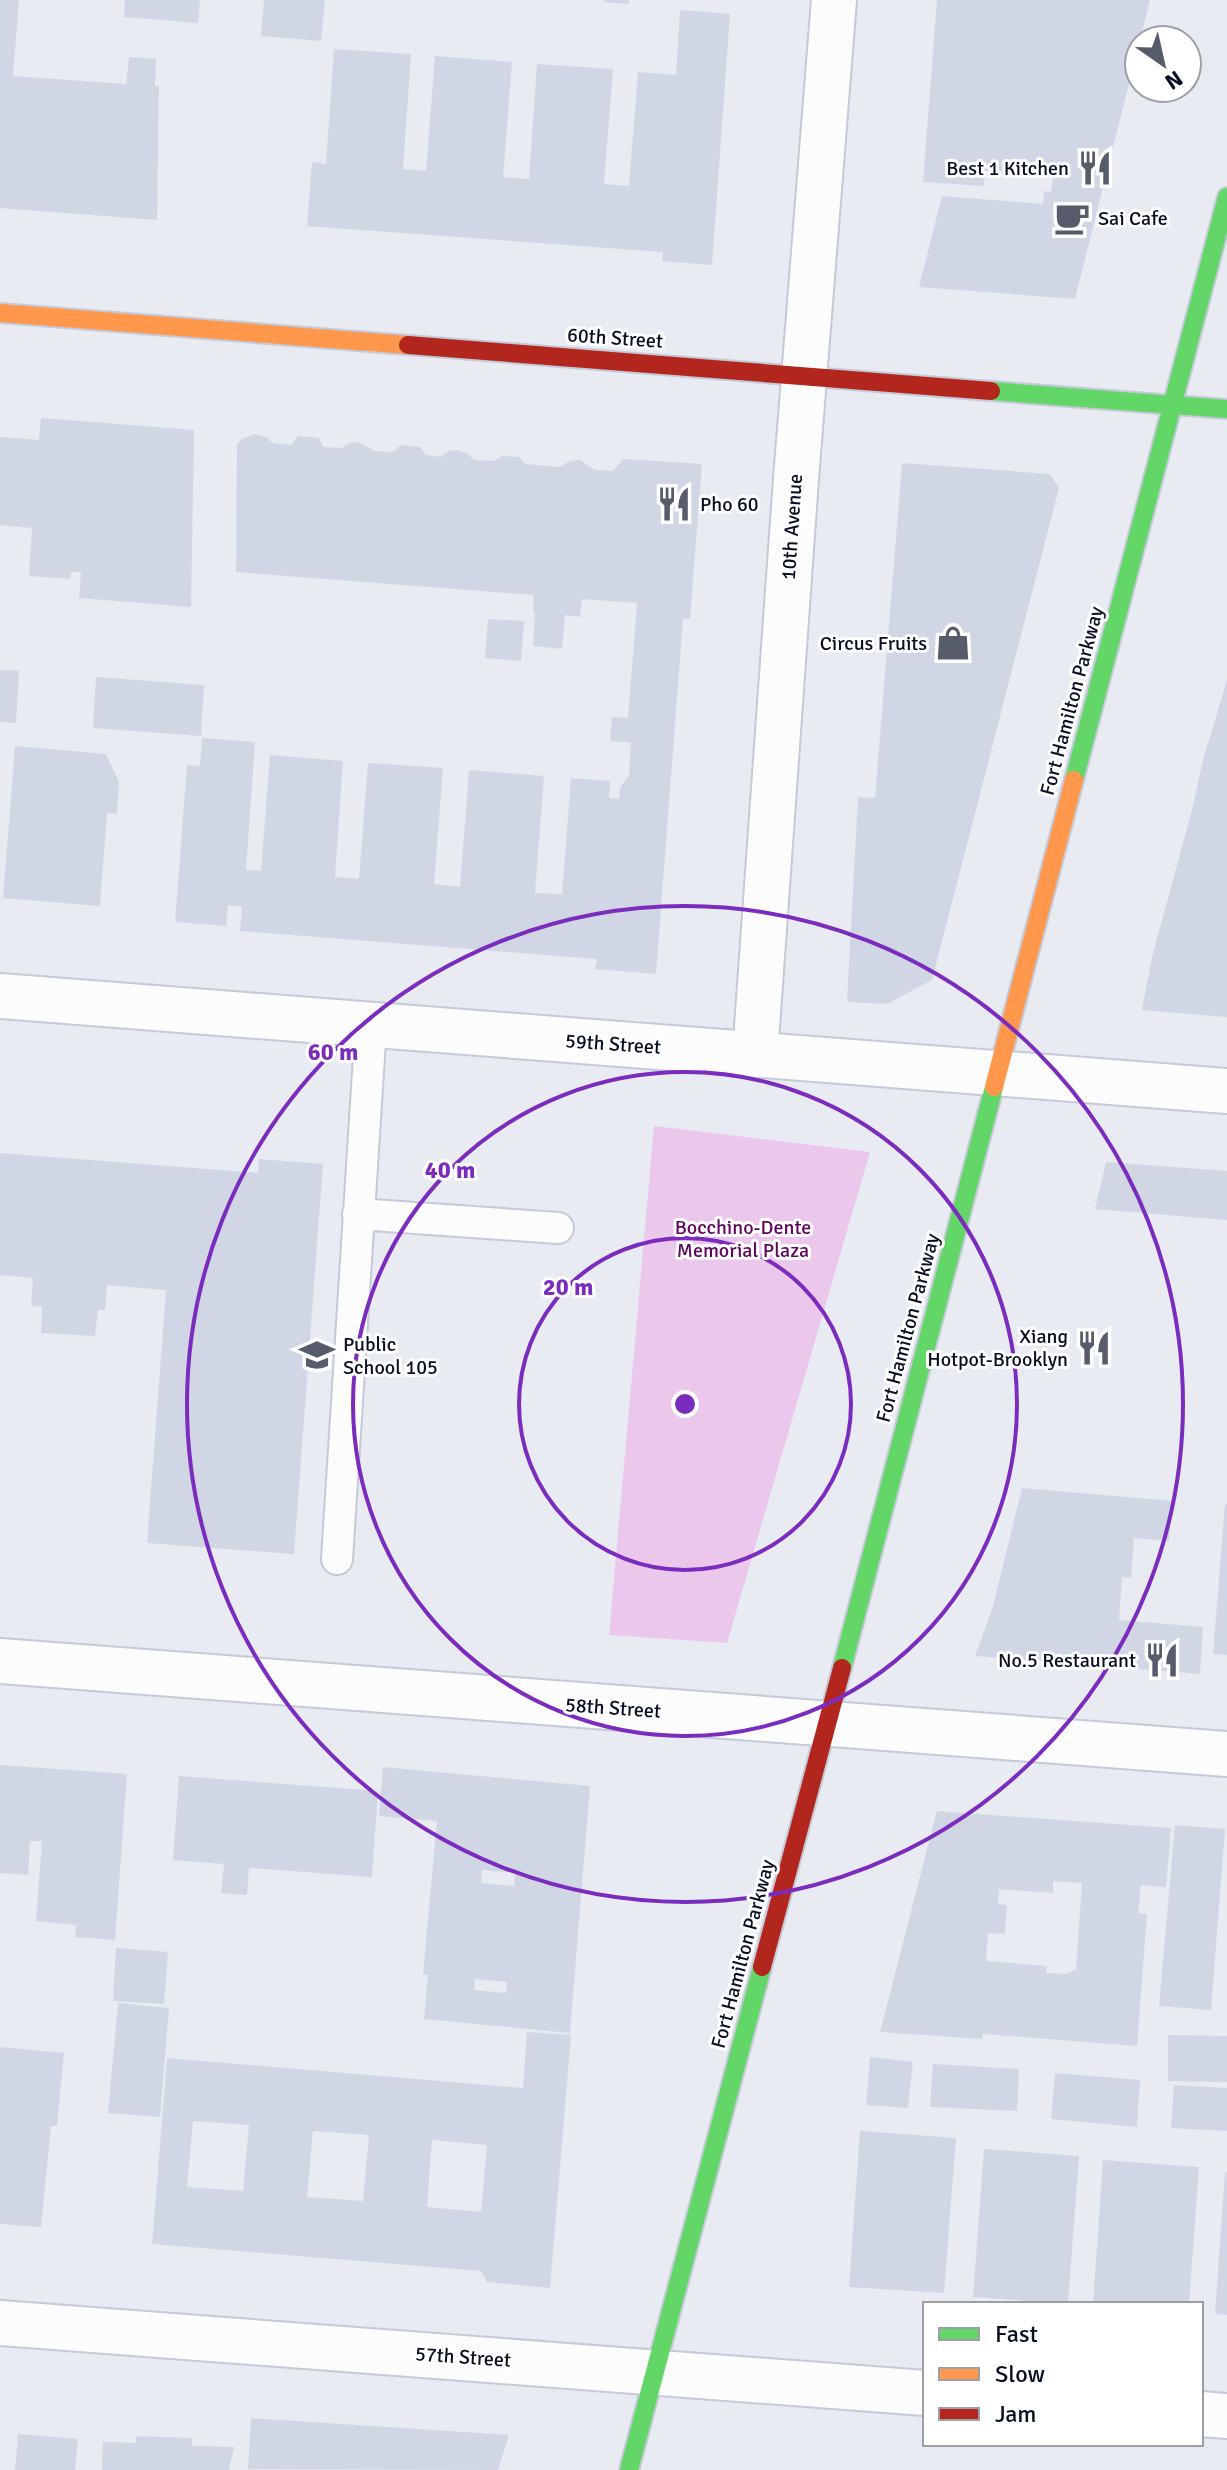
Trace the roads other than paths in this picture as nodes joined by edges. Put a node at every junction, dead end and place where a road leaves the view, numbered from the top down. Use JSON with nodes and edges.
{"nodes":[{"id":1,"x":834,"y":0,"type":"edge"},
{"id":2,"x":1227,"y":197,"type":"edge"},
{"id":3,"x":0,"y":313,"type":"edge"},
{"id":4,"x":804,"y":374,"type":"junction"},
{"id":5,"x":1173,"y":405,"type":"junction"},
{"id":6,"x":1227,"y":409,"type":"edge"},
{"id":7,"x":0,"y":996,"type":"edge"},
{"id":8,"x":371,"y":1025,"type":"junction"},
{"id":9,"x":755,"y":1055,"type":"junction"},
{"id":10,"x":998,"y":1074,"type":"junction"},
{"id":11,"x":1227,"y":1091,"type":"edge"},
{"id":12,"x":358,"y":1214,"type":"junction"},
{"id":13,"x":558,"y":1228,"type":"dead end"},
{"id":14,"x":337,"y":1559,"type":"dead end"},
{"id":15,"x":0,"y":1661,"type":"edge"},
{"id":16,"x":827,"y":1724,"type":"junction"},
{"id":17,"x":1227,"y":1754,"type":"edge"},
{"id":18,"x":0,"y":2323,"type":"edge"},
{"id":19,"x":655,"y":2372,"type":"junction"},
{"id":20,"x":923,"y":2393,"type":"edge"},
{"id":21,"x":1203,"y":2414,"type":"edge"},
{"id":22,"x":1227,"y":2416,"type":"edge"},
{"id":23,"x":629,"y":2470,"type":"edge"}],
"edges":[{"from":1,"to":4,"type":"street","name":"10th Avenue"},
{"from":2,"to":5,"type":"main road","name":"Fort Hamilton Parkway"},
{"from":3,"to":4,"type":"main road","name":"60th Street"},
{"from":4,"to":5,"type":"main road","name":"60th Street"},
{"from":4,"to":9,"type":"street","name":"10th Avenue"},
{"from":5,"to":6,"type":"main road","name":"60th Street"},
{"from":5,"to":10,"type":"main road","name":"Fort Hamilton Parkway"},
{"from":7,"to":8,"type":"street","name":"59th Street"},
{"from":8,"to":9,"type":"street","name":"59th Street"},
{"from":8,"to":12,"type":"lane"},
{"from":9,"to":10,"type":"street","name":"59th Street"},
{"from":10,"to":11,"type":"street","name":"59th Street"},
{"from":10,"to":16,"type":"main road","name":"Fort Hamilton Parkway"},
{"from":12,"to":13,"type":"lane"},
{"from":12,"to":14,"type":"lane"},
{"from":15,"to":16,"type":"street","name":"58th Street"},
{"from":16,"to":17,"type":"street","name":"58th Street"},
{"from":16,"to":19,"type":"main road","name":"Fort Hamilton Parkway"},
{"from":18,"to":19,"type":"street","name":"57th Street"},
{"from":19,"to":20,"type":"street","name":"57th Street"},
{"from":19,"to":23,"type":"main road","name":"Fort Hamilton Parkway"},
{"from":21,"to":22,"type":"street"}]}
